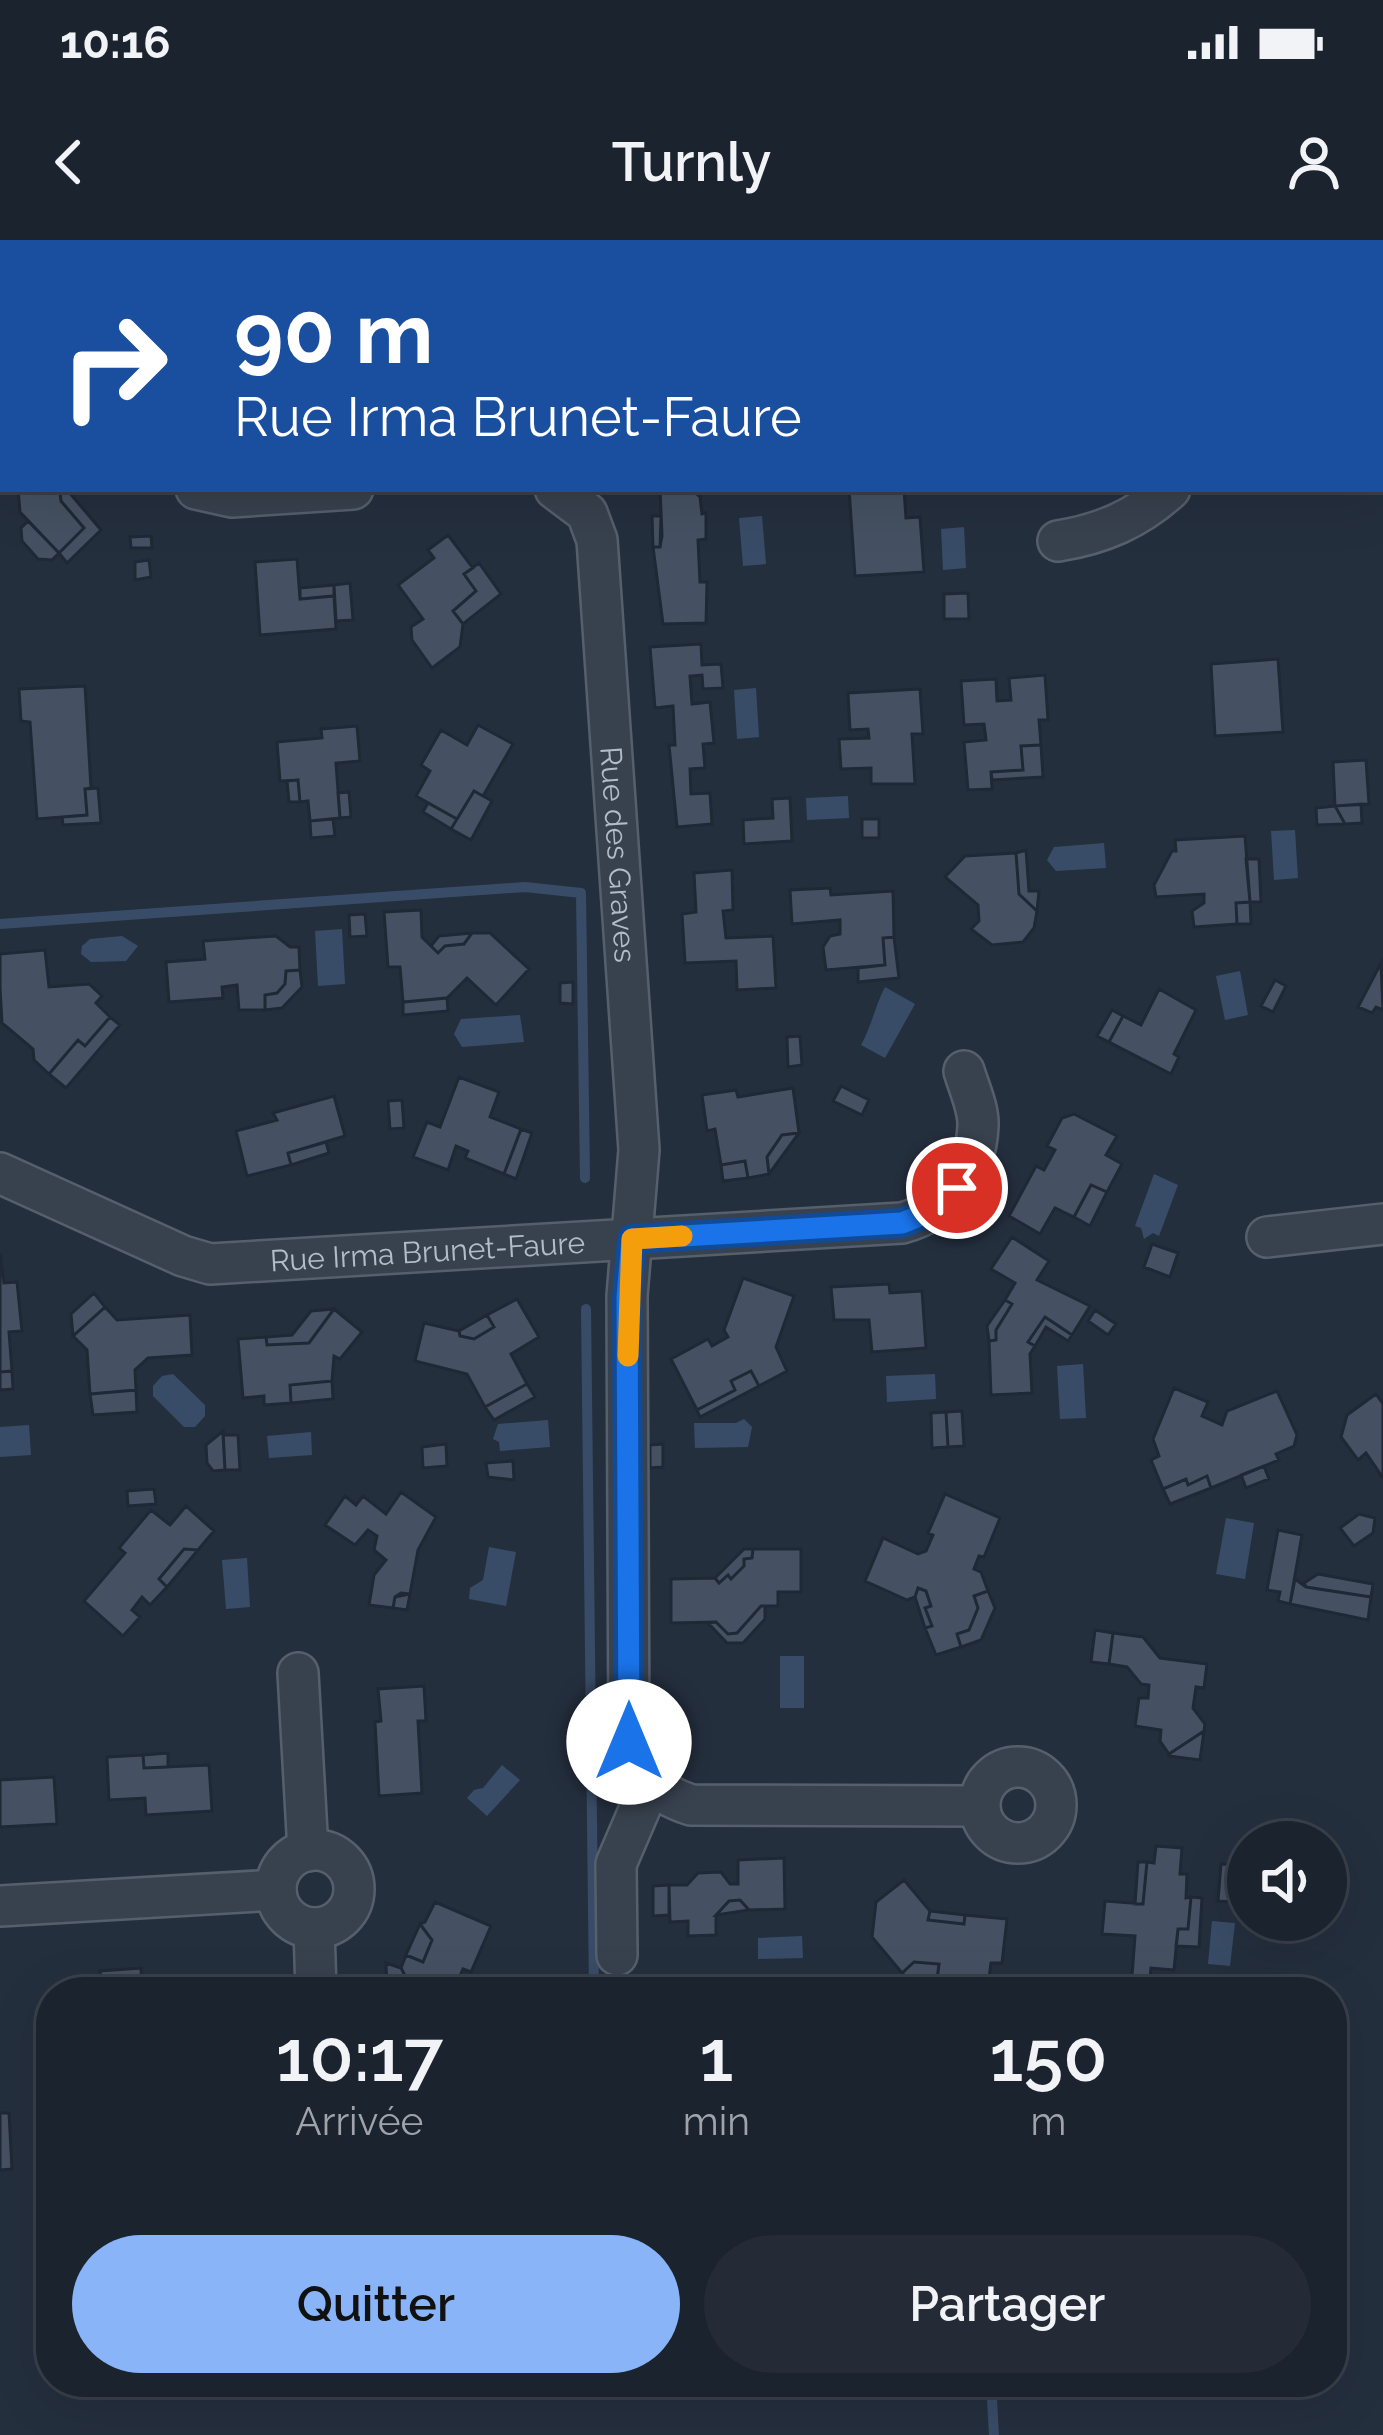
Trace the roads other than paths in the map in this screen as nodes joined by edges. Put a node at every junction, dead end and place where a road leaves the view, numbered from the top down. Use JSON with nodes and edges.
{"nodes":[{"id":1,"x":210,"y":492,"type":"edge"},
{"id":2,"x":308,"y":492,"type":"edge"},
{"id":3,"x":559,"y":492,"type":"edge"},
{"id":4,"x":1166,"y":492,"type":"edge"},
{"id":5,"x":1058,"y":541,"type":"dead end"},
{"id":6,"x":964,"y":1071,"type":"dead end"},
{"id":7,"x":0,"y":1173,"type":"edge"},
{"id":8,"x":1383,"y":1224,"type":"edge"},
{"id":9,"x":1267,"y":1237,"type":"dead end"},
{"id":10,"x":632,"y":1239,"type":"junction"},
{"id":11,"x":298,"y":1673,"type":"dead end"},
{"id":12,"x":650,"y":1785,"type":"junction"},
{"id":13,"x":980,"y":1806,"type":"dead end"},
{"id":14,"x":308,"y":1851,"type":"junction"},
{"id":15,"x":276,"y":1890,"type":"junction"},
{"id":16,"x":0,"y":1906,"type":"edge"},
{"id":17,"x":314,"y":1928,"type":"junction"},
{"id":18,"x":617,"y":1955,"type":"dead end"},
{"id":19,"x":316,"y":1977,"type":"edge"}],
"edges":[{"from":1,"to":2,"type":"street"},
{"from":3,"to":10,"type":"street","name":"Rue des Graves"},
{"from":4,"to":5,"type":"street"},
{"from":6,"to":10,"type":"street","name":"Rue Irma Brunet-Faure"},
{"from":7,"to":10,"type":"street","name":"Rue Irma Brunet-Faure"},
{"from":8,"to":9,"type":"street"},
{"from":10,"to":12,"type":"street","name":"Rue des Graves"},
{"from":11,"to":14,"type":"street"},
{"from":12,"to":13,"type":"street"},
{"from":12,"to":18,"type":"street"},
{"from":14,"to":15,"type":"street"},
{"from":14,"to":17,"type":"street"},
{"from":15,"to":16,"type":"street"},
{"from":15,"to":17,"type":"street"},
{"from":17,"to":19,"type":"street"}]}
